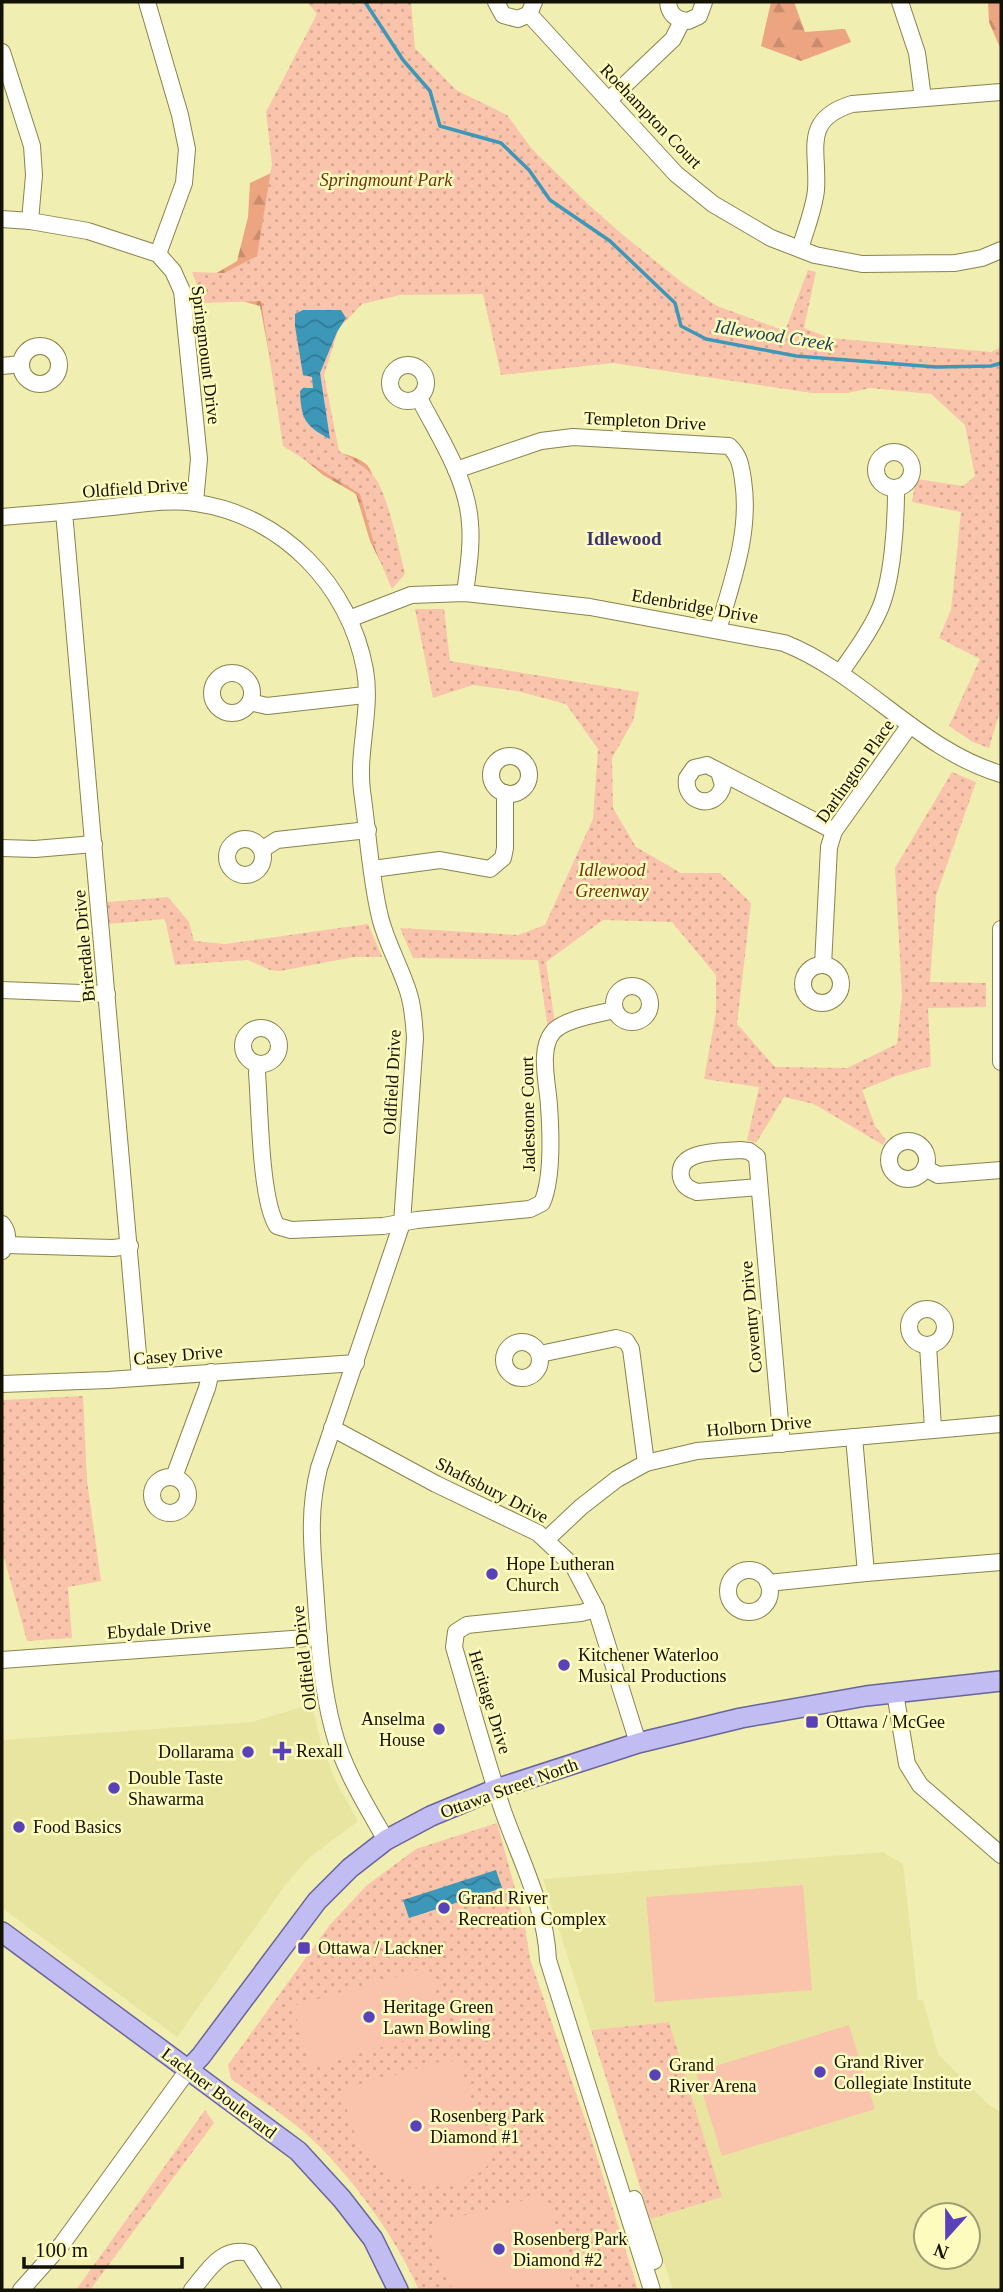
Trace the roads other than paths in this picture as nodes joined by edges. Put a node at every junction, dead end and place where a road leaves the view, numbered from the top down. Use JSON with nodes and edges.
{"nodes":[{"id":1,"x":147,"y":2,"type":"edge"},
{"id":2,"x":496,"y":2,"type":"edge"},
{"id":3,"x":668,"y":2,"type":"edge"},
{"id":4,"x":705,"y":2,"type":"edge"},
{"id":5,"x":900,"y":2,"type":"edge"},
{"id":6,"x":531,"y":8,"type":"edge"},
{"id":7,"x":682,"y":21,"type":"junction"},
{"id":8,"x":2,"y":52,"type":"edge"},
{"id":9,"x":1001,"y":92,"type":"edge"},
{"id":10,"x":923,"y":98,"type":"junction"},
{"id":11,"x":609,"y":100,"type":"junction"},
{"id":12,"x":2,"y":219,"type":"edge"},
{"id":13,"x":30,"y":221,"type":"junction"},
{"id":14,"x":800,"y":249,"type":"junction"},
{"id":15,"x":1001,"y":250,"type":"edge"},
{"id":16,"x":159,"y":254,"type":"junction"},
{"id":17,"x":21,"y":364,"type":"dead end"},
{"id":18,"x":2,"y":366,"type":"edge"},
{"id":19,"x":419,"y":398,"type":"dead end"},
{"id":20,"x":456,"y":470,"type":"junction"},
{"id":21,"x":896,"y":489,"type":"dead end"},
{"id":22,"x":195,"y":502,"type":"junction"},
{"id":23,"x":64,"y":512,"type":"junction"},
{"id":24,"x":2,"y":517,"type":"edge"},
{"id":25,"x":465,"y":593,"type":"junction"},
{"id":26,"x":349,"y":619,"type":"junction"},
{"id":27,"x":718,"y":630,"type":"junction"},
{"id":28,"x":840,"y":673,"type":"junction"},
{"id":29,"x":365,"y":695,"type":"junction"},
{"id":30,"x":250,"y":702,"type":"dead end"},
{"id":31,"x":910,"y":725,"type":"junction"},
{"id":32,"x":719,"y":772,"type":"dead end"},
{"id":33,"x":1001,"y":774,"type":"edge"},
{"id":34,"x":505,"y":793,"type":"dead end"},
{"id":35,"x":368,"y":830,"type":"junction"},
{"id":36,"x":834,"y":831,"type":"junction"},
{"id":37,"x":94,"y":844,"type":"junction"},
{"id":38,"x":2,"y":848,"type":"edge"},
{"id":39,"x":262,"y":849,"type":"dead end"},
{"id":40,"x":373,"y":869,"type":"junction"},
{"id":41,"x":1001,"y":929,"type":"edge"},
{"id":42,"x":823,"y":965,"type":"dead end"},
{"id":43,"x":2,"y":990,"type":"edge"},
{"id":44,"x":107,"y":995,"type":"junction"},
{"id":45,"x":614,"y":1010,"type":"dead end"},
{"id":46,"x":1001,"y":1062,"type":"edge"},
{"id":47,"x":258,"y":1064,"type":"dead end"},
{"id":48,"x":925,"y":1168,"type":"dead end"},
{"id":49,"x":1001,"y":1170,"type":"edge"},
{"id":50,"x":759,"y":1187,"type":"junction"},
{"id":51,"x":402,"y":1223,"type":"junction"},
{"id":52,"x":2,"y":1224,"type":"edge"},
{"id":53,"x":130,"y":1246,"type":"junction"},
{"id":54,"x":4,"y":1248,"type":"edge"},
{"id":55,"x":928,"y":1345,"type":"dead end"},
{"id":56,"x":540,"y":1354,"type":"dead end"},
{"id":57,"x":356,"y":1363,"type":"junction"},
{"id":58,"x":211,"y":1372,"type":"junction"},
{"id":59,"x":140,"y":1377,"type":"junction"},
{"id":60,"x":2,"y":1384,"type":"edge"},
{"id":61,"x":1001,"y":1424,"type":"edge"},
{"id":62,"x":332,"y":1428,"type":"junction"},
{"id":63,"x":933,"y":1429,"type":"junction"},
{"id":64,"x":854,"y":1437,"type":"junction"},
{"id":65,"x":782,"y":1444,"type":"junction"},
{"id":66,"x":646,"y":1464,"type":"junction"},
{"id":67,"x":174,"y":1477,"type":"dead end"},
{"id":68,"x":548,"y":1539,"type":"junction"},
{"id":69,"x":1001,"y":1562,"type":"edge"},
{"id":70,"x":866,"y":1573,"type":"junction"},
{"id":71,"x":768,"y":1583,"type":"dead end"},
{"id":72,"x":596,"y":1609,"type":"junction"},
{"id":73,"x":319,"y":1637,"type":"junction"},
{"id":74,"x":2,"y":1660,"type":"edge"},
{"id":75,"x":1001,"y":1681,"type":"edge"},
{"id":76,"x":895,"y":1693,"type":"junction"},
{"id":77,"x":638,"y":1743,"type":"junction"},
{"id":78,"x":496,"y":1789,"type":"junction"},
{"id":79,"x":386,"y":1840,"type":"junction"},
{"id":80,"x":1001,"y":1854,"type":"edge"},
{"id":81,"x":2,"y":1932,"type":"edge"},
{"id":82,"x":188,"y":2070,"type":"junction"},
{"id":83,"x":639,"y":2231,"type":"junction"},
{"id":84,"x":21,"y":2290,"type":"edge"},
{"id":85,"x":192,"y":2290,"type":"edge"},
{"id":86,"x":273,"y":2290,"type":"edge"},
{"id":87,"x":398,"y":2290,"type":"edge"},
{"id":88,"x":652,"y":2290,"type":"edge"},
{"id":89,"x":663,"y":2290,"type":"edge"}],
"edges":[{"from":1,"to":16,"type":"street"},
{"from":2,"to":6,"type":"street","name":"Roehampton Court"},
{"from":3,"to":7,"type":"street"},
{"from":4,"to":7,"type":"street"},
{"from":5,"to":10,"type":"street"},
{"from":6,"to":11,"type":"street","name":"Roehampton Court"},
{"from":7,"to":11,"type":"street"},
{"from":8,"to":13,"type":"street"},
{"from":9,"to":10,"type":"street"},
{"from":10,"to":14,"type":"street"},
{"from":11,"to":14,"type":"street","name":"Roehampton Court"},
{"from":12,"to":13,"type":"street"},
{"from":13,"to":16,"type":"street"},
{"from":14,"to":15,"type":"street","name":"Roehampton Court"},
{"from":16,"to":22,"type":"street","name":"Springmount Drive"},
{"from":17,"to":18,"type":"street"},
{"from":19,"to":20,"type":"street"},
{"from":20,"to":25,"type":"street"},
{"from":20,"to":27,"type":"street","name":"Templeton Drive"},
{"from":21,"to":28,"type":"street"},
{"from":22,"to":23,"type":"street","name":"Oldfield Drive"},
{"from":22,"to":26,"type":"street","name":"Oldfield Drive"},
{"from":23,"to":24,"type":"street","name":"Oldfield Drive"},
{"from":23,"to":37,"type":"street","name":"Brierdale Drive"},
{"from":25,"to":26,"type":"street","name":"Edenbridge Drive"},
{"from":25,"to":27,"type":"street","name":"Edenbridge Drive"},
{"from":26,"to":29,"type":"street","name":"Oldfield Drive"},
{"from":27,"to":28,"type":"street","name":"Edenbridge Drive"},
{"from":28,"to":31,"type":"street","name":"Edenbridge Drive"},
{"from":29,"to":30,"type":"street"},
{"from":29,"to":35,"type":"street","name":"Oldfield Drive"},
{"from":31,"to":33,"type":"street","name":"Edenbridge Drive"},
{"from":31,"to":36,"type":"street","name":"Darlington Place"},
{"from":32,"to":36,"type":"street"},
{"from":34,"to":40,"type":"street"},
{"from":35,"to":39,"type":"street"},
{"from":35,"to":40,"type":"street","name":"Oldfield Drive"},
{"from":36,"to":42,"type":"street","name":"Darlington Place"},
{"from":37,"to":38,"type":"street"},
{"from":37,"to":44,"type":"street","name":"Brierdale Drive"},
{"from":40,"to":51,"type":"street","name":"Oldfield Drive"},
{"from":41,"to":46,"type":"street"},
{"from":43,"to":44,"type":"street"},
{"from":44,"to":53,"type":"street","name":"Brierdale Drive"},
{"from":45,"to":51,"type":"street","name":"Jadestone Court"},
{"from":47,"to":51,"type":"street"},
{"from":48,"to":49,"type":"street"},
{"from":50,"to":50,"type":"street","name":"Coventry Drive"},
{"from":50,"to":65,"type":"street","name":"Coventry Drive"},
{"from":51,"to":57,"type":"street","name":"Oldfield Drive"},
{"from":52,"to":54,"type":"street"},
{"from":53,"to":54,"type":"street"},
{"from":53,"to":59,"type":"street","name":"Brierdale Drive"},
{"from":55,"to":63,"type":"street"},
{"from":56,"to":66,"type":"street"},
{"from":57,"to":58,"type":"street","name":"Casey Drive"},
{"from":57,"to":62,"type":"street","name":"Oldfield Drive"},
{"from":58,"to":59,"type":"street","name":"Casey Drive"},
{"from":58,"to":67,"type":"street"},
{"from":59,"to":60,"type":"street","name":"Casey Drive"},
{"from":61,"to":63,"type":"street","name":"Holborn Drive"},
{"from":62,"to":68,"type":"street","name":"Shaftsbury Drive"},
{"from":62,"to":73,"type":"street","name":"Oldfield Drive"},
{"from":63,"to":64,"type":"street","name":"Holborn Drive"},
{"from":64,"to":65,"type":"street","name":"Holborn Drive"},
{"from":64,"to":70,"type":"street"},
{"from":65,"to":66,"type":"street","name":"Holborn Drive"},
{"from":66,"to":68,"type":"street","name":"Holborn Drive"},
{"from":68,"to":72,"type":"street","name":"Shaftsbury Drive"},
{"from":69,"to":70,"type":"street"},
{"from":70,"to":71,"type":"street"},
{"from":72,"to":77,"type":"street","name":"Shaftsbury Drive"},
{"from":72,"to":78,"type":"street","name":"Heritage Drive"},
{"from":73,"to":74,"type":"street","name":"Ebydale Drive"},
{"from":73,"to":79,"type":"street","name":"Oldfield Drive"},
{"from":75,"to":76,"type":"main road","name":"Ottawa Street North"},
{"from":76,"to":77,"type":"main road","name":"Ottawa Street North"},
{"from":76,"to":80,"type":"street"},
{"from":77,"to":78,"type":"main road","name":"Ottawa Street North"},
{"from":78,"to":79,"type":"main road","name":"Ottawa Street North"},
{"from":78,"to":83,"type":"street","name":"Heritage Drive"},
{"from":79,"to":82,"type":"main road","name":"Ottawa Street North"},
{"from":81,"to":82,"type":"main road","name":"Lackner Boulevard"},
{"from":82,"to":84,"type":"street","name":"Ottawa Street North"},
{"from":82,"to":87,"type":"main road","name":"Lackner Boulevard"},
{"from":83,"to":88,"type":"street","name":"Heritage Drive"},
{"from":83,"to":89,"type":"street","name":"Heritage Drive"},
{"from":85,"to":86,"type":"street"}]}
